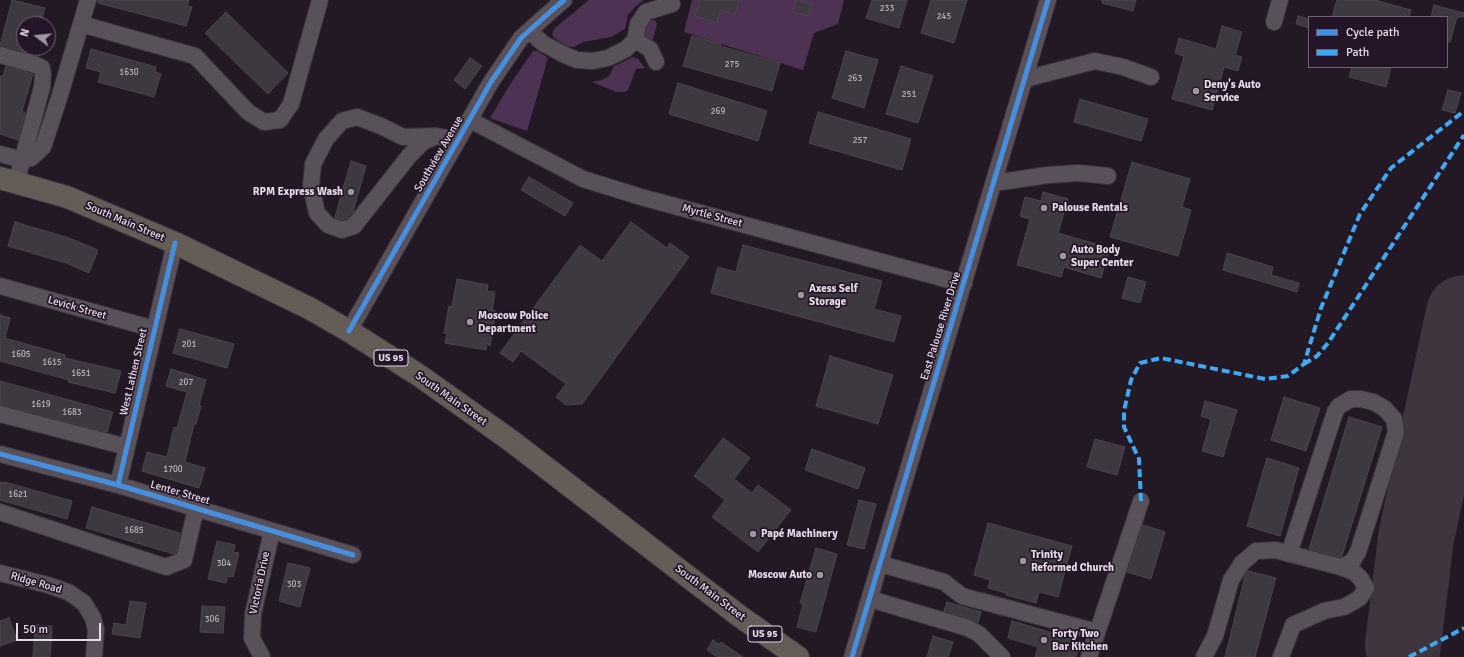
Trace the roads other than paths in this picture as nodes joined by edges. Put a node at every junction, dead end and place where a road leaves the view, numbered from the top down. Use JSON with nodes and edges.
{"nodes":[{"id":1,"x":88,"y":0,"type":"edge"},
{"id":2,"x":320,"y":0,"type":"edge"},
{"id":3,"x":564,"y":0,"type":"edge"},
{"id":4,"x":1048,"y":0,"type":"edge"},
{"id":5,"x":1280,"y":0,"type":"edge"},
{"id":6,"x":672,"y":4,"type":"dead end"},
{"id":7,"x":1274,"y":22,"type":"dead end"},
{"id":8,"x":81,"y":24,"type":"junction"},
{"id":9,"x":529,"y":31,"type":"junction"},
{"id":10,"x":635,"y":40,"type":"junction"},
{"id":11,"x":0,"y":55,"type":"edge"},
{"id":12,"x":656,"y":62,"type":"dead end"},
{"id":13,"x":1151,"y":77,"type":"dead end"},
{"id":14,"x":1025,"y":79,"type":"junction"},
{"id":15,"x":470,"y":120,"type":"junction"},
{"id":16,"x":436,"y":136,"type":"junction"},
{"id":17,"x":458,"y":140,"type":"junction"},
{"id":18,"x":0,"y":154,"type":"edge"},
{"id":19,"x":23,"y":160,"type":"junction"},
{"id":20,"x":1108,"y":176,"type":"dead end"},
{"id":21,"x":8,"y":180,"type":"edge"},
{"id":22,"x":994,"y":183,"type":"junction"},
{"id":23,"x":173,"y":253,"type":"junction"},
{"id":24,"x":964,"y":284,"type":"junction"},
{"id":25,"x":0,"y":286,"type":"edge"},
{"id":26,"x":154,"y":330,"type":"junction"},
{"id":27,"x":348,"y":331,"type":"junction"},
{"id":28,"x":0,"y":414,"type":"edge"},
{"id":29,"x":127,"y":447,"type":"junction"},
{"id":30,"x":0,"y":454,"type":"edge"},
{"id":31,"x":118,"y":485,"type":"junction"},
{"id":32,"x":1141,"y":501,"type":"dead end"},
{"id":33,"x":196,"y":508,"type":"junction"},
{"id":34,"x":0,"y":512,"type":"edge"},
{"id":35,"x":272,"y":531,"type":"junction"},
{"id":36,"x":353,"y":554,"type":"dead end"},
{"id":37,"x":1289,"y":554,"type":"junction"},
{"id":38,"x":881,"y":564,"type":"junction"},
{"id":39,"x":1341,"y":567,"type":"junction"},
{"id":40,"x":0,"y":573,"type":"edge"},
{"id":41,"x":870,"y":599,"type":"junction"},
{"id":42,"x":1097,"y":632,"type":"junction"},
{"id":43,"x":94,"y":657,"type":"edge"},
{"id":44,"x":262,"y":657,"type":"edge"},
{"id":45,"x":798,"y":657,"type":"edge"},
{"id":46,"x":852,"y":657,"type":"edge"},
{"id":47,"x":1002,"y":657,"type":"edge"},
{"id":48,"x":1089,"y":657,"type":"edge"},
{"id":49,"x":1204,"y":657,"type":"edge"},
{"id":50,"x":1281,"y":657,"type":"edge"}],
"edges":[{"from":1,"to":8,"type":"street"},
{"from":2,"to":8,"type":"street"},
{"from":3,"to":9,"type":"street","name":"Southview Avenue"},
{"from":4,"to":14,"type":"street","name":"East Palouse River Drive"},
{"from":5,"to":7,"type":"street"},
{"from":6,"to":10,"type":"street"},
{"from":8,"to":19,"type":"street"},
{"from":9,"to":10,"type":"street"},
{"from":9,"to":15,"type":"street","name":"Southview Avenue"},
{"from":10,"to":12,"type":"street"},
{"from":11,"to":19,"type":"street"},
{"from":13,"to":14,"type":"street"},
{"from":14,"to":22,"type":"street","name":"East Palouse River Drive"},
{"from":15,"to":17,"type":"street","name":"Southview Avenue"},
{"from":15,"to":24,"type":"street","name":"Myrtle Street"},
{"from":16,"to":16,"type":"street"},
{"from":16,"to":17,"type":"street"},
{"from":17,"to":27,"type":"street","name":"Southview Avenue"},
{"from":18,"to":19,"type":"street"},
{"from":19,"to":21,"type":"street"},
{"from":20,"to":22,"type":"street"},
{"from":21,"to":23,"type":"highway","name":"South Main Street","number":"US 95"},
{"from":22,"to":24,"type":"street","name":"East Palouse River Drive"},
{"from":23,"to":26,"type":"street","name":"West Lathen Street"},
{"from":23,"to":27,"type":"highway","name":"South Main Street","number":"US 95"},
{"from":24,"to":38,"type":"street","name":"East Palouse River Drive"},
{"from":25,"to":26,"type":"street","name":"Levick Street"},
{"from":26,"to":29,"type":"street","name":"West Lathen Street"},
{"from":27,"to":45,"type":"highway","name":"South Main Street","number":"US 95"},
{"from":28,"to":29,"type":"street"},
{"from":29,"to":31,"type":"street","name":"West Lathen Street"},
{"from":30,"to":31,"type":"street","name":"Lenter Street"},
{"from":31,"to":33,"type":"street","name":"Lenter Street"},
{"from":32,"to":42,"type":"street"},
{"from":33,"to":34,"type":"street"},
{"from":33,"to":35,"type":"street","name":"Lenter Street"},
{"from":35,"to":36,"type":"street","name":"Lenter Street"},
{"from":35,"to":44,"type":"street","name":"Victoria Drive"},
{"from":37,"to":39,"type":"street"},
{"from":37,"to":39,"type":"street"},
{"from":37,"to":49,"type":"street"},
{"from":38,"to":41,"type":"street","name":"East Palouse River Drive"},
{"from":38,"to":42,"type":"street"},
{"from":39,"to":50,"type":"street"},
{"from":40,"to":43,"type":"street","name":"Ridge Road"},
{"from":41,"to":46,"type":"street","name":"East Palouse River Drive"},
{"from":41,"to":47,"type":"street"},
{"from":42,"to":48,"type":"street"}]}
